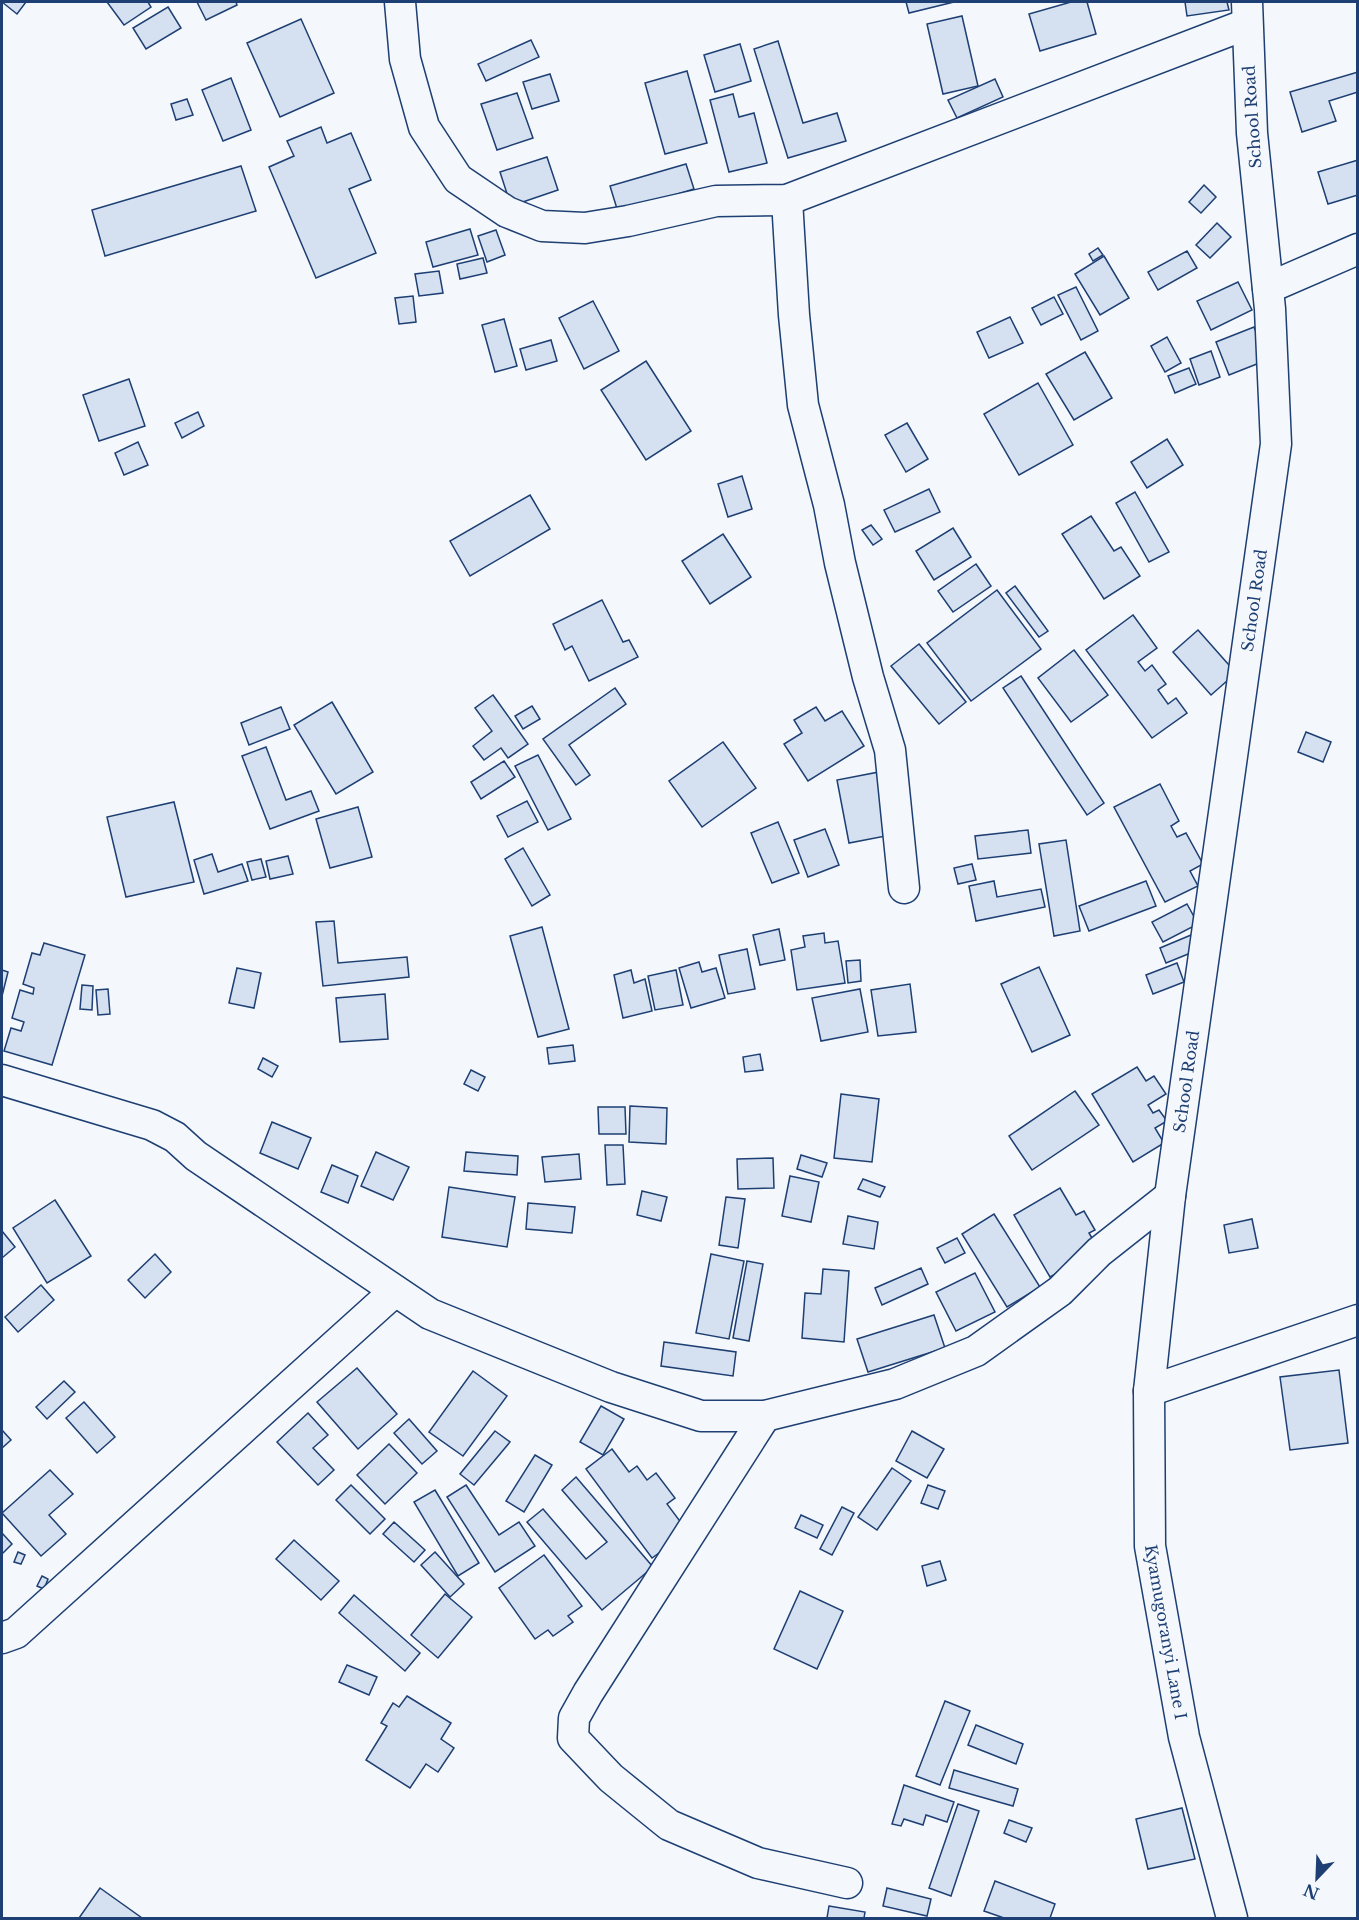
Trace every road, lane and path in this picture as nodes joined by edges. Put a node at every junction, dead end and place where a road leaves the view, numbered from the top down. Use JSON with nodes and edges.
{"nodes":[{"id":1,"x":400,"y":2,"type":"edge"},
{"id":2,"x":1247,"y":13,"type":"edge"},
{"id":3,"x":787,"y":200,"type":"junction"},
{"id":4,"x":1358,"y":249,"type":"edge"},
{"id":5,"x":1268,"y":288,"type":"junction"},
{"id":6,"x":904,"y":888,"type":"dead end"},
{"id":7,"x":2,"y":1080,"type":"edge"},
{"id":8,"x":1170,"y":1196,"type":"junction"},
{"id":9,"x":395,"y":1291,"type":"junction"},
{"id":10,"x":1358,"y":1320,"type":"edge"},
{"id":11,"x":1149,"y":1391,"type":"junction"},
{"id":12,"x":765,"y":1416,"type":"junction"},
{"id":13,"x":2,"y":1638,"type":"edge"},
{"id":14,"x":847,"y":1883,"type":"dead end"},
{"id":15,"x":1232,"y":1918,"type":"edge"}],
"edges":[{"from":1,"to":3,"type":"street"},
{"from":2,"to":3,"type":"street"},
{"from":2,"to":5,"type":"street","name":"School Road"},
{"from":3,"to":6,"type":"street"},
{"from":4,"to":5,"type":"street"},
{"from":5,"to":8,"type":"street","name":"School Road"},
{"from":7,"to":9,"type":"street"},
{"from":8,"to":11,"type":"street","name":"Kyamugoranyi Lane I"},
{"from":8,"to":12,"type":"street"},
{"from":9,"to":12,"type":"street"},
{"from":9,"to":13,"type":"street"},
{"from":10,"to":11,"type":"street"},
{"from":11,"to":15,"type":"street","name":"Kyamugoranyi Lane I"},
{"from":12,"to":14,"type":"street"}]}
